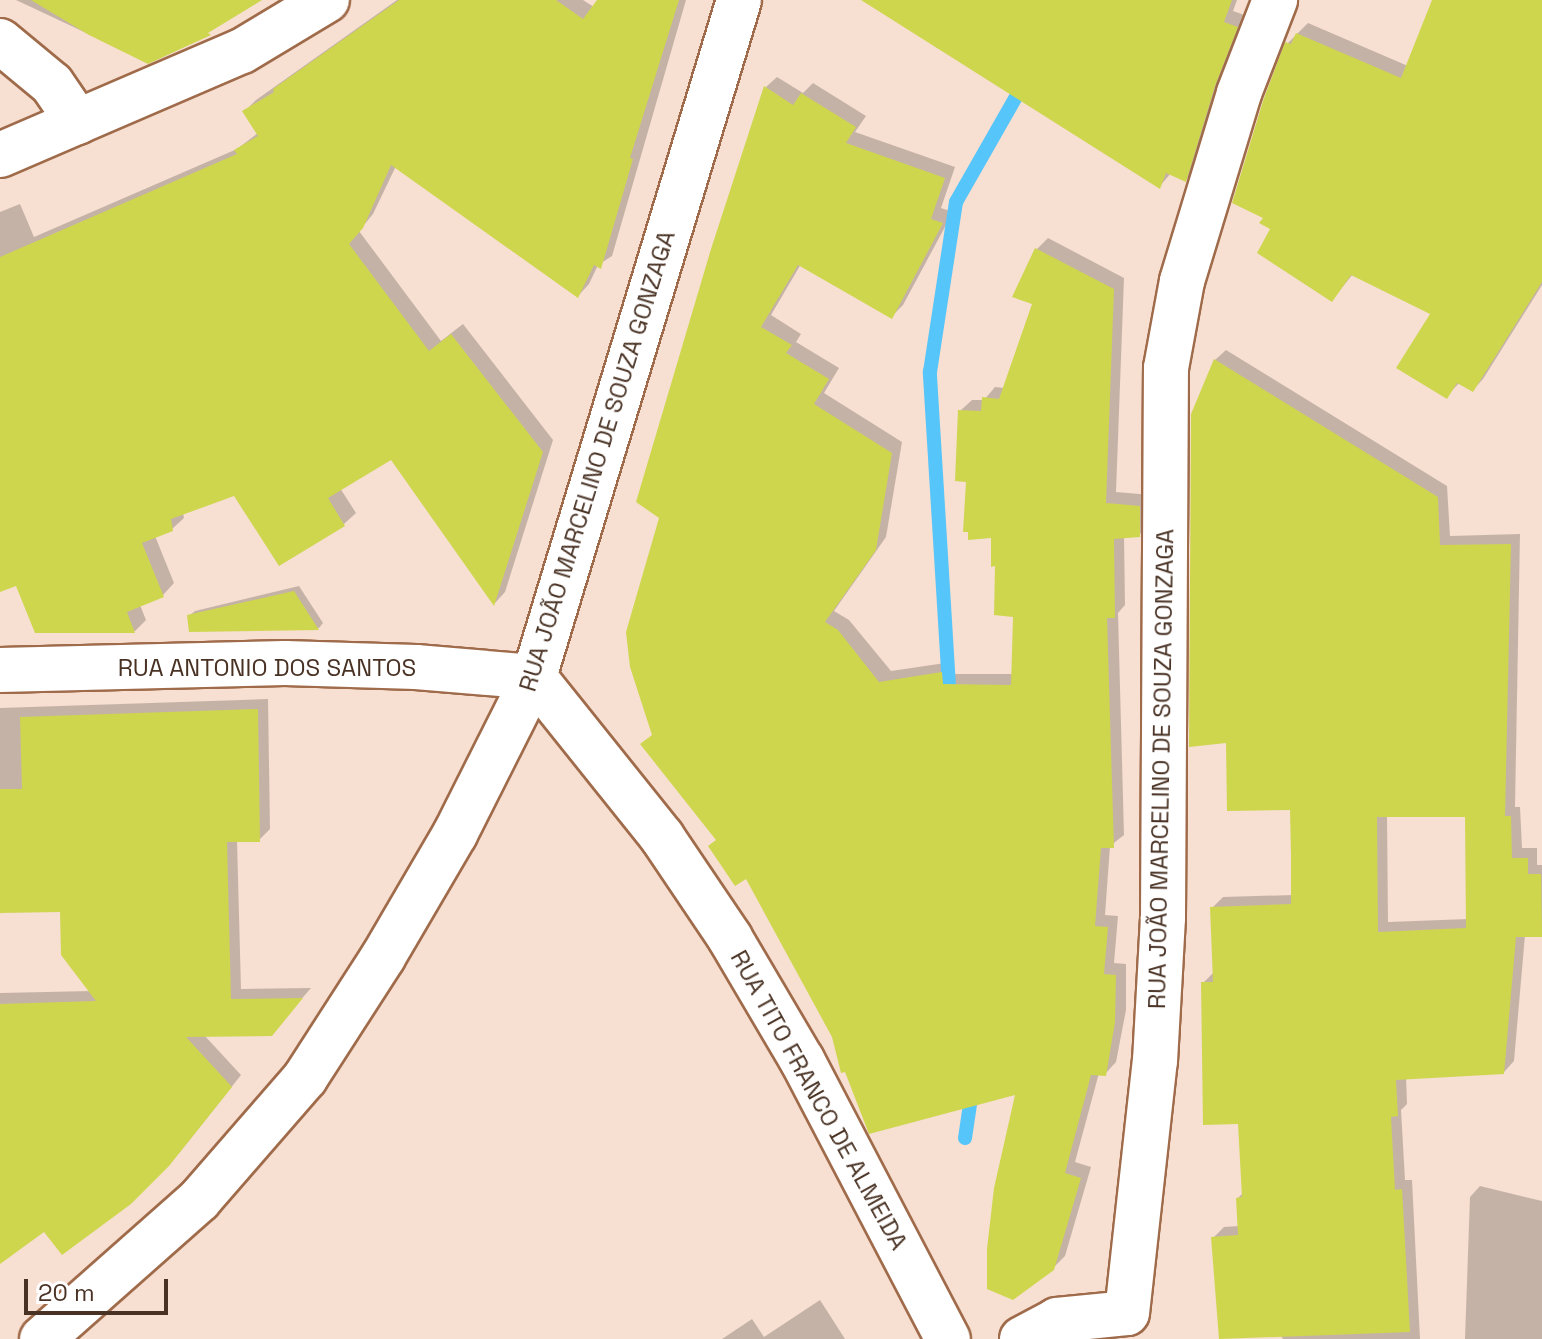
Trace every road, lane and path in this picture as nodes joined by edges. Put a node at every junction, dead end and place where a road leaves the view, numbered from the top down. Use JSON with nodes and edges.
{"nodes":[{"id":1,"x":327,"y":0,"type":"edge"},
{"id":2,"x":739,"y":0,"type":"edge"},
{"id":3,"x":1275,"y":0,"type":"edge"},
{"id":4,"x":0,"y":41,"type":"edge"},
{"id":5,"x":78,"y":122,"type":"junction"},
{"id":6,"x":0,"y":155,"type":"edge"},
{"id":7,"x":0,"y":670,"type":"edge"},
{"id":8,"x":534,"y":677,"type":"junction"},
{"id":9,"x":1133,"y":1326,"type":"edge"},
{"id":10,"x":42,"y":1339,"type":"edge"},
{"id":11,"x":948,"y":1339,"type":"edge"},
{"id":12,"x":1022,"y":1339,"type":"edge"}],
"edges":[{"from":1,"to":5,"type":"street"},
{"from":2,"to":8,"type":"street","name":"RUA JOÃO MARCELINO DE SOUZA GONZAGA"},
{"from":3,"to":9,"type":"street","name":"RUA JOÃO MARCELINO DE SOUZA GONZAGA"},
{"from":4,"to":5,"type":"street"},
{"from":5,"to":6,"type":"street"},
{"from":7,"to":8,"type":"street","name":"RUA ANTONIO DOS SANTOS"},
{"from":8,"to":10,"type":"street","name":"RUA JOÃO MARCELINO DE SOUZA GONZAGA"},
{"from":8,"to":11,"type":"street","name":"RUA TITO FRANCO DE ALMEIDA"},
{"from":9,"to":12,"type":"street"}]}
